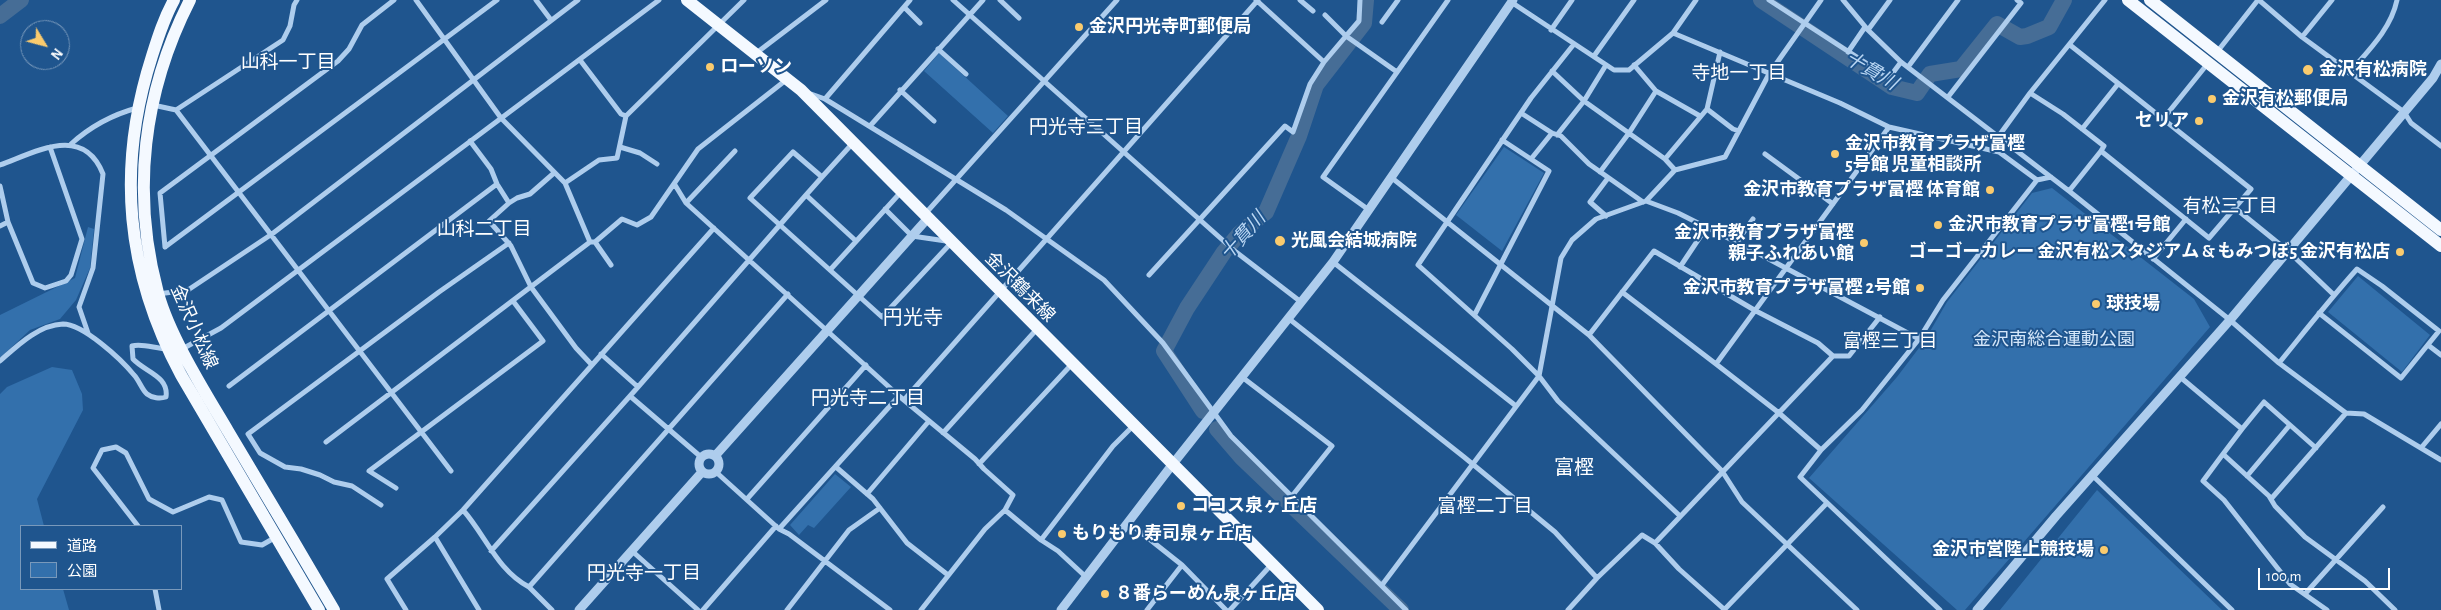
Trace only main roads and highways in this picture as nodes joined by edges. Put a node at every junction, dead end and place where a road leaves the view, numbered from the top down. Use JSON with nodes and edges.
{"nodes":[{"id":1,"x":174,"y":0,"type":"edge"},
{"id":2,"x":190,"y":0,"type":"edge"},
{"id":3,"x":687,"y":0,"type":"edge"},
{"id":4,"x":2128,"y":0,"type":"edge"},
{"id":5,"x":2150,"y":0,"type":"edge"},
{"id":6,"x":2356,"y":170,"type":"junction"},
{"id":7,"x":2441,"y":230,"type":"edge"},
{"id":8,"x":2441,"y":246,"type":"edge"},
{"id":9,"x":319,"y":610,"type":"edge"},
{"id":10,"x":334,"y":610,"type":"edge"},
{"id":11,"x":1318,"y":610,"type":"edge"}],
"edges":[{"from":1,"to":9,"type":"main road","name":"金沢小松線"},
{"from":2,"to":10,"type":"main road","name":"金沢小松線"},
{"from":3,"to":11,"type":"main road","name":"金沢鶴来線"},
{"from":4,"to":6,"type":"main road"},
{"from":5,"to":6,"type":"main road"},
{"from":6,"to":7,"type":"main road"},
{"from":6,"to":8,"type":"main road"}]}
